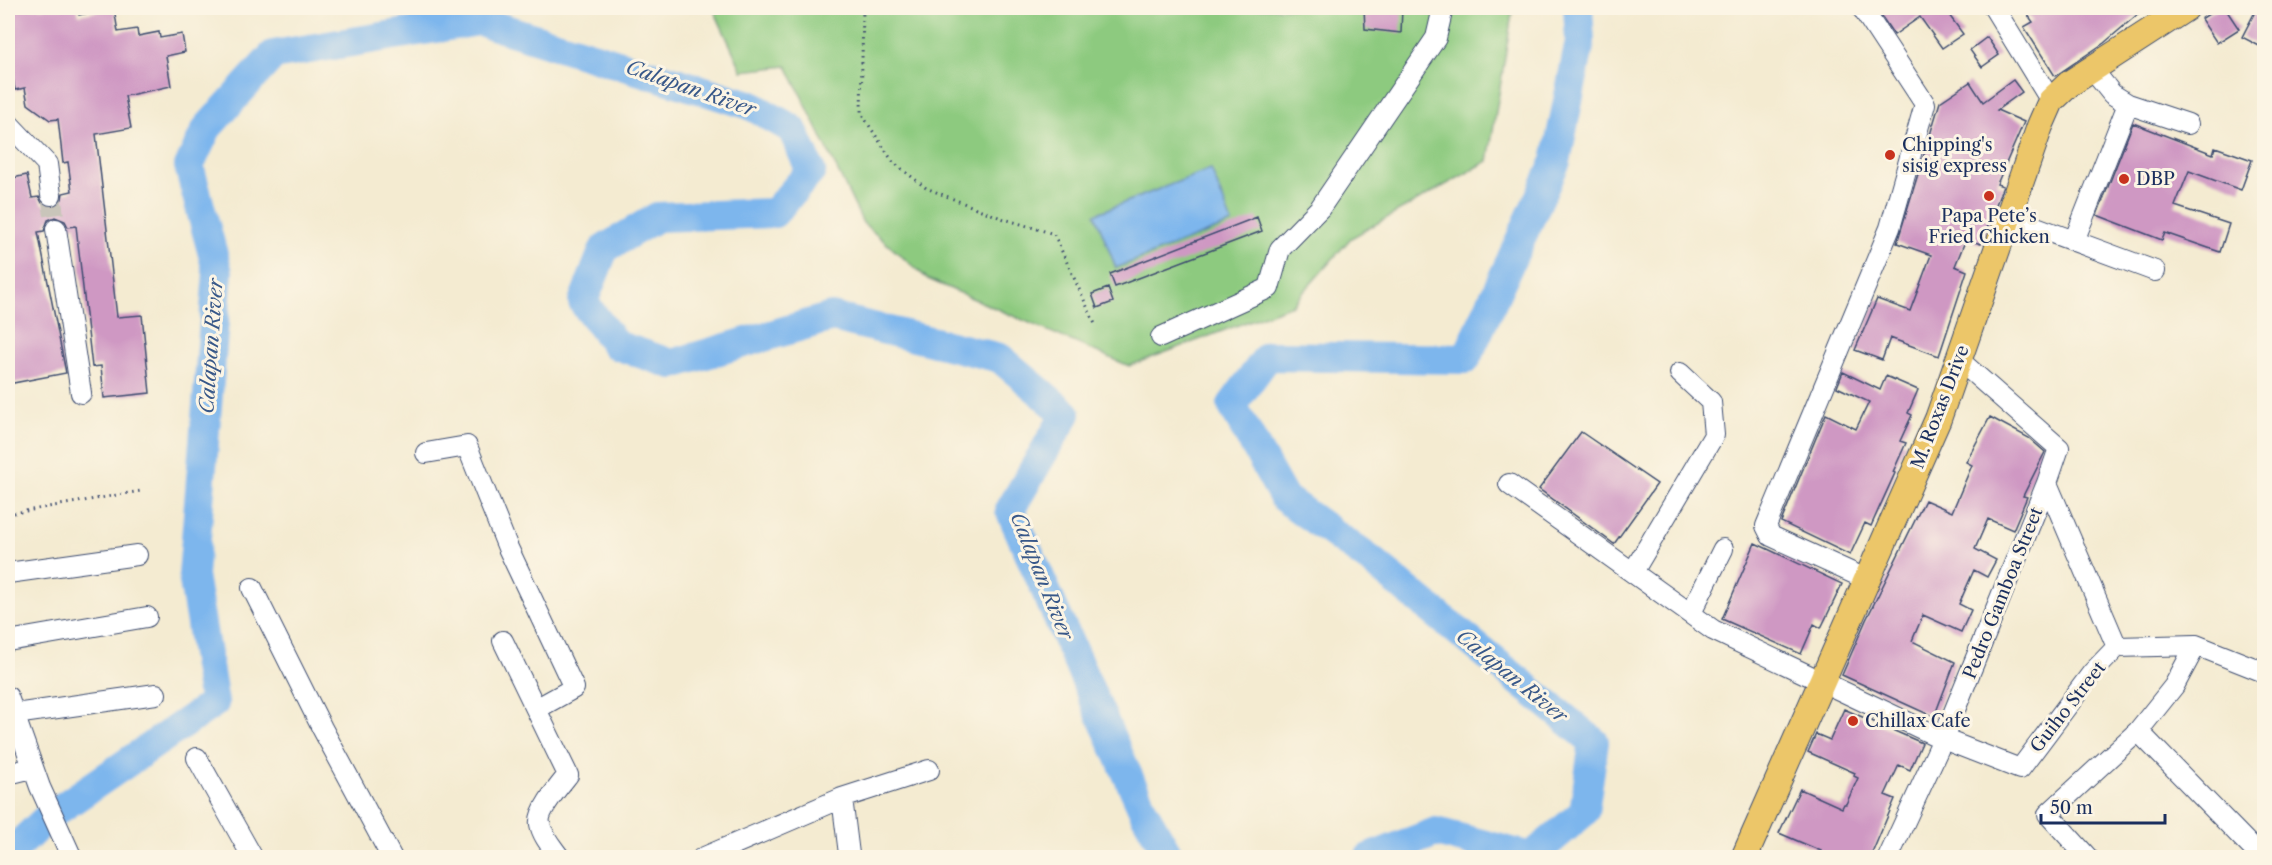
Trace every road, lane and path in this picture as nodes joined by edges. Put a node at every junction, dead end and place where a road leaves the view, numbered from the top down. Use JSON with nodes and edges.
{"nodes":[{"id":1,"x":863,"y":8,"type":"edge"},
{"id":2,"x":1443,"y":8,"type":"edge"},
{"id":3,"x":1862,"y":8,"type":"edge"},
{"id":4,"x":1994,"y":8,"type":"edge"},
{"id":5,"x":2174,"y":11,"type":"edge"},
{"id":6,"x":2092,"y":69,"type":"junction"},
{"id":7,"x":2051,"y":101,"type":"junction"},
{"id":8,"x":2127,"y":104,"type":"junction"},
{"id":9,"x":8,"y":123,"type":"edge"},
{"id":10,"x":2188,"y":124,"type":"dead end"},
{"id":11,"x":51,"y":195,"type":"tunnel mouth"},
{"id":12,"x":2009,"y":217,"type":"junction"},
{"id":13,"x":56,"y":229,"type":"tunnel mouth"},
{"id":14,"x":2074,"y":241,"type":"junction"},
{"id":15,"x":2155,"y":271,"type":"dead end"},
{"id":16,"x":1095,"y":324,"type":"dead end"},
{"id":17,"x":1161,"y":337,"type":"dead end"},
{"id":18,"x":1959,"y":360,"type":"junction"},
{"id":19,"x":1680,"y":373,"type":"dead end"},
{"id":20,"x":81,"y":393,"type":"dead end"},
{"id":21,"x":426,"y":453,"type":"dead end"},
{"id":22,"x":2047,"y":483,"type":"junction"},
{"id":23,"x":1509,"y":484,"type":"dead end"},
{"id":24,"x":141,"y":491,"type":"dead end"},
{"id":25,"x":8,"y":514,"type":"edge"},
{"id":26,"x":1723,"y":549,"type":"dead end"},
{"id":27,"x":137,"y":555,"type":"dead end"},
{"id":28,"x":1633,"y":572,"type":"junction"},
{"id":29,"x":8,"y":573,"type":"edge"},
{"id":30,"x":1868,"y":580,"type":"junction"},
{"id":31,"x":252,"y":588,"type":"dead end"},
{"id":32,"x":1690,"y":613,"type":"junction"},
{"id":33,"x":147,"y":617,"type":"dead end"},
{"id":34,"x":8,"y":641,"type":"edge"},
{"id":35,"x":502,"y":641,"type":"dead end"},
{"id":36,"x":2196,"y":645,"type":"junction"},
{"id":37,"x":2117,"y":647,"type":"junction"},
{"id":38,"x":2265,"y":672,"type":"edge"},
{"id":39,"x":1824,"y":682,"type":"junction"},
{"id":40,"x":156,"y":694,"type":"dead end"},
{"id":41,"x":536,"y":708,"type":"junction"},
{"id":42,"x":9,"y":709,"type":"edge"},
{"id":43,"x":2138,"y":731,"type":"junction"},
{"id":44,"x":1943,"y":739,"type":"junction"},
{"id":45,"x":197,"y":758,"type":"dead end"},
{"id":46,"x":32,"y":768,"type":"junction"},
{"id":47,"x":929,"y":770,"type":"dead end"},
{"id":48,"x":8,"y":774,"type":"edge"},
{"id":49,"x":842,"y":798,"type":"junction"},
{"id":50,"x":849,"y":854,"type":"dead end"},
{"id":51,"x":72,"y":858,"type":"edge"},
{"id":52,"x":253,"y":858,"type":"edge"},
{"id":53,"x":392,"y":858,"type":"edge"},
{"id":54,"x":560,"y":858,"type":"edge"},
{"id":55,"x":702,"y":858,"type":"edge"},
{"id":56,"x":1744,"y":858,"type":"edge"},
{"id":57,"x":1888,"y":858,"type":"edge"},
{"id":58,"x":2088,"y":858,"type":"edge"},
{"id":59,"x":2262,"y":858,"type":"edge"}],
"edges":[{"from":1,"to":16,"type":"path"},
{"from":2,"to":17,"type":"street"},
{"from":3,"to":30,"type":"street"},
{"from":4,"to":7,"type":"street"},
{"from":5,"to":6,"type":"main road","name":"M. Roxas Drive"},
{"from":6,"to":7,"type":"main road","name":"M. Roxas Drive"},
{"from":6,"to":8,"type":"street"},
{"from":7,"to":12,"type":"main road","name":"M. Roxas Drive"},
{"from":8,"to":10,"type":"street"},
{"from":8,"to":14,"type":"street"},
{"from":9,"to":11,"type":"street"},
{"from":12,"to":14,"type":"street"},
{"from":12,"to":18,"type":"main road","name":"M. Roxas Drive"},
{"from":13,"to":20,"type":"street"},
{"from":14,"to":15,"type":"street"},
{"from":18,"to":22,"type":"street","name":"Pedro Gamboa Street"},
{"from":18,"to":30,"type":"main road","name":"M. Roxas Drive"},
{"from":19,"to":28,"type":"street"},
{"from":21,"to":41,"type":"street"},
{"from":22,"to":37,"type":"street"},
{"from":22,"to":44,"type":"street","name":"Pedro Gamboa Street"},
{"from":23,"to":28,"type":"street"},
{"from":24,"to":25,"type":"path"},
{"from":26,"to":32,"type":"street"},
{"from":27,"to":29,"type":"street"},
{"from":28,"to":32,"type":"street"},
{"from":30,"to":39,"type":"main road","name":"M. Roxas Drive"},
{"from":31,"to":53,"type":"street"},
{"from":32,"to":39,"type":"street"},
{"from":33,"to":34,"type":"street"},
{"from":35,"to":41,"type":"street"},
{"from":36,"to":37,"type":"street"},
{"from":36,"to":38,"type":"street"},
{"from":36,"to":43,"type":"street"},
{"from":37,"to":44,"type":"street","name":"Guiho Street"},
{"from":39,"to":44,"type":"street"},
{"from":39,"to":56,"type":"main road","name":"M. Roxas Drive"},
{"from":40,"to":42,"type":"street"},
{"from":41,"to":54,"type":"street"},
{"from":42,"to":46,"type":"street"},
{"from":43,"to":58,"type":"street"},
{"from":43,"to":59,"type":"street"},
{"from":44,"to":57,"type":"street","name":"Pedro Gamboa Street"},
{"from":45,"to":52,"type":"street"},
{"from":46,"to":48,"type":"street"},
{"from":46,"to":51,"type":"street"},
{"from":47,"to":49,"type":"street"},
{"from":49,"to":50,"type":"street"},
{"from":49,"to":55,"type":"street"}]}
